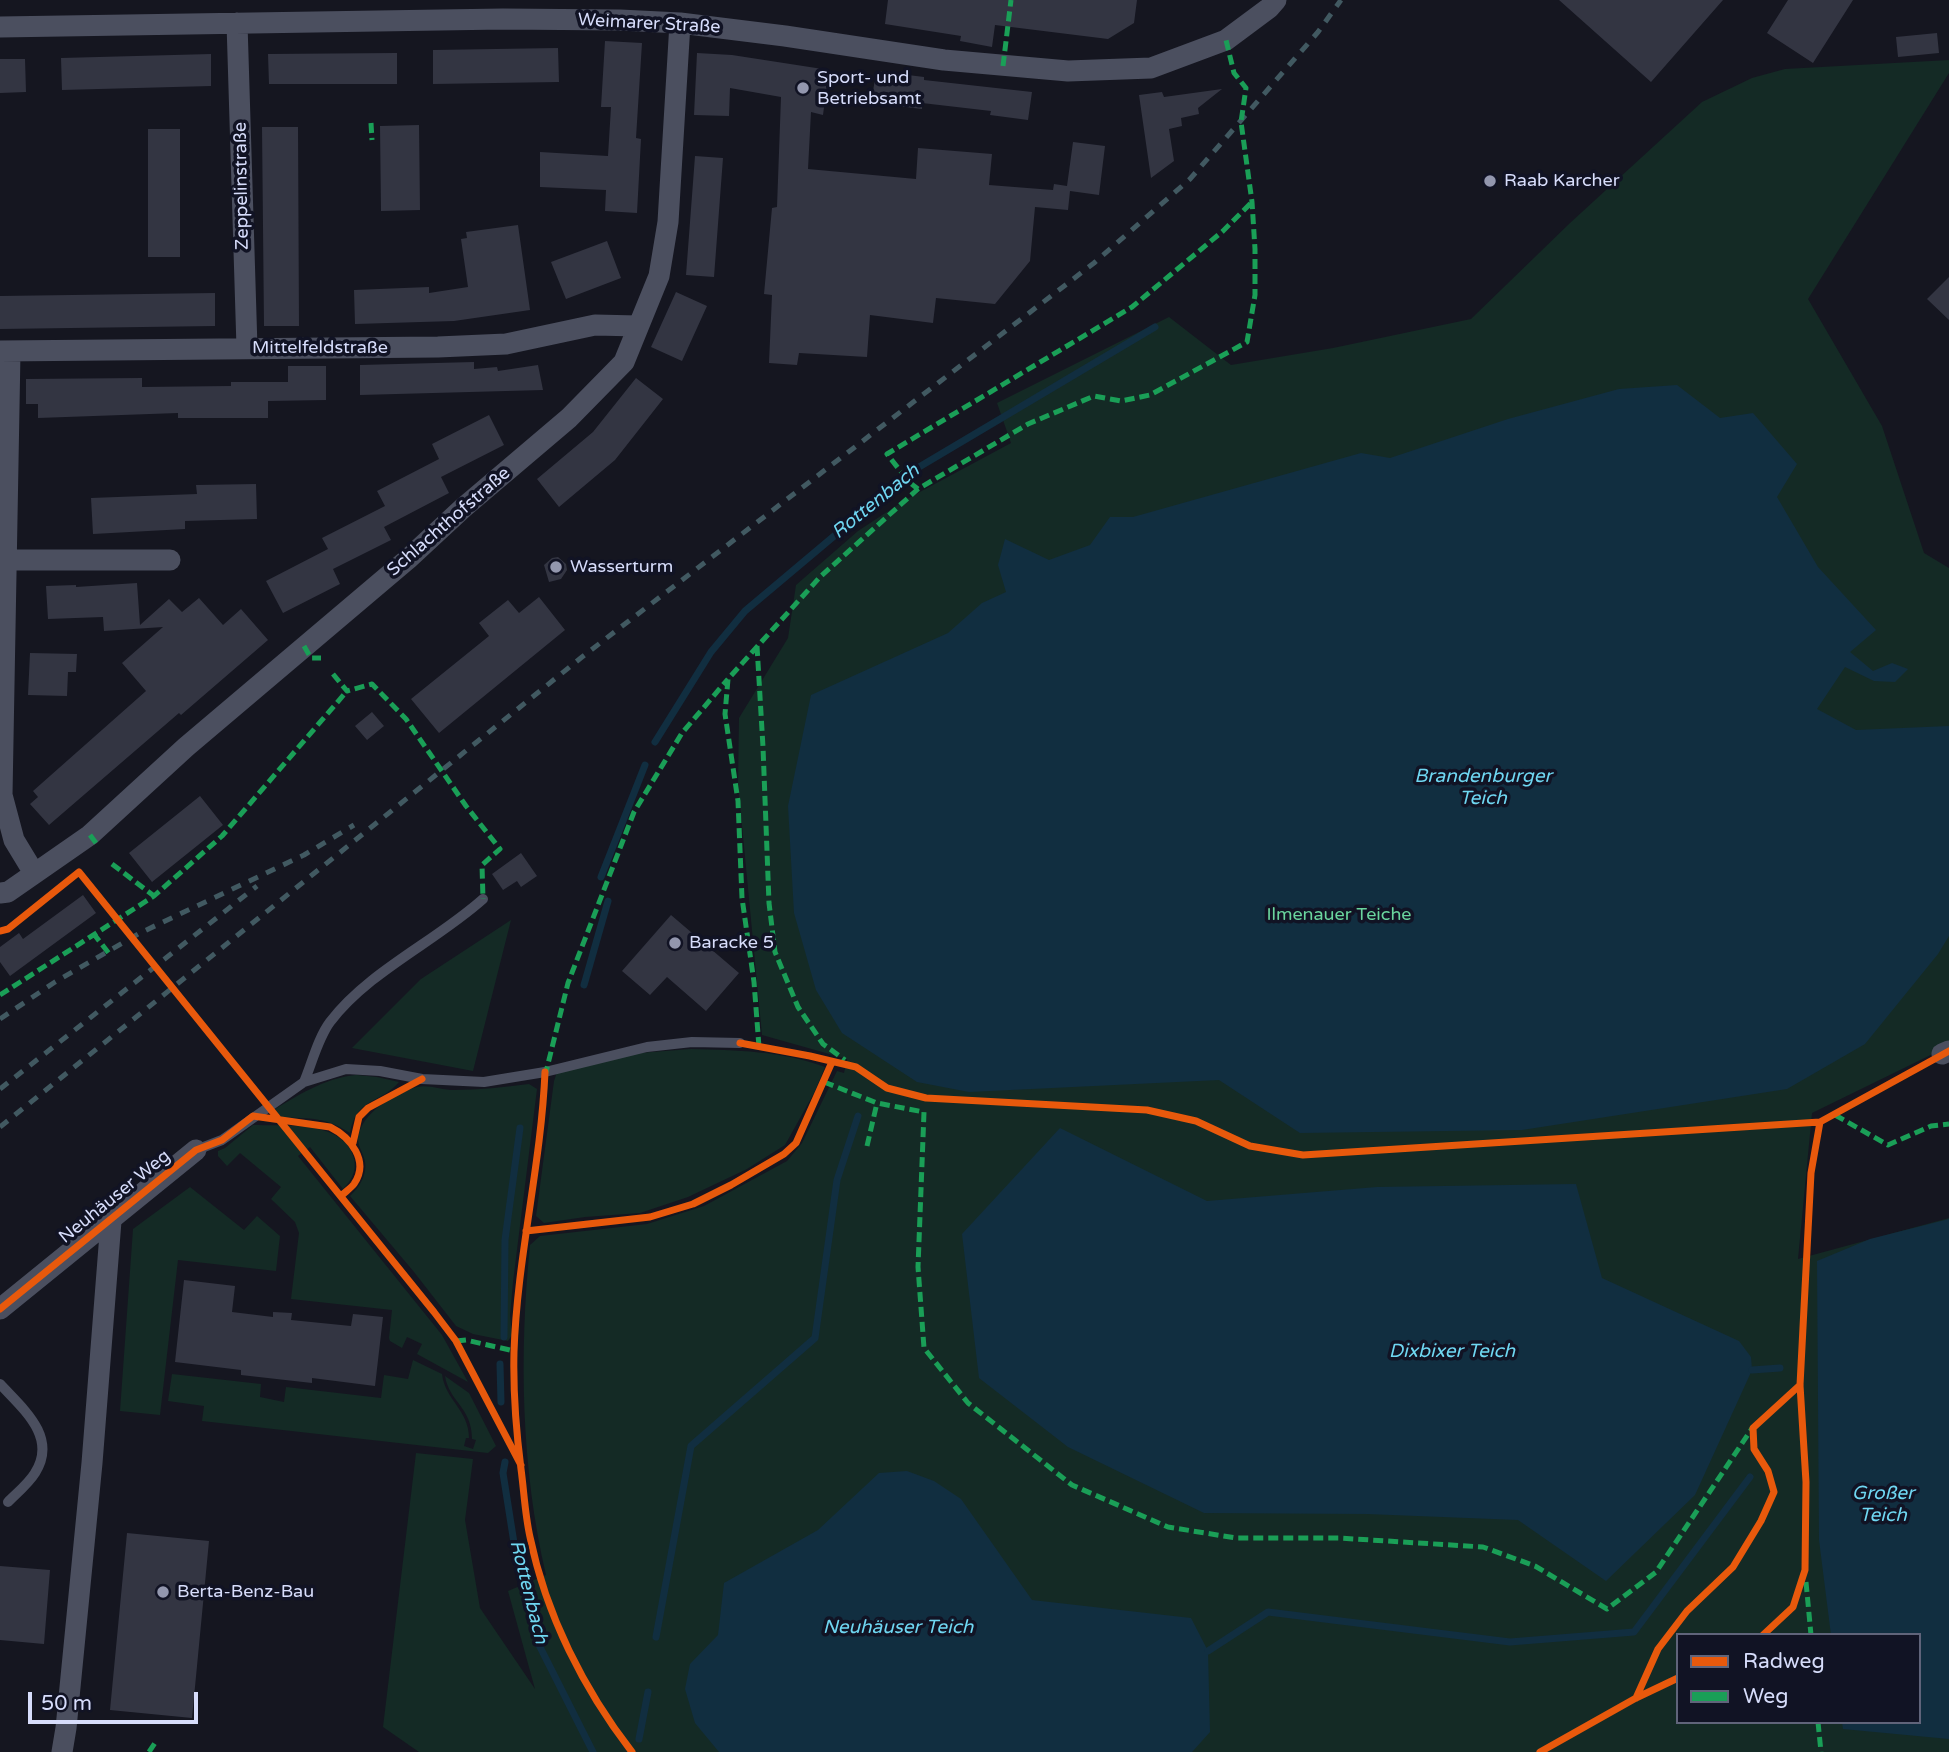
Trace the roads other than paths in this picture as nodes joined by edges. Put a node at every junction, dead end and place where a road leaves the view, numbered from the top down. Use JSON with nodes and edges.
{"nodes":[{"id":1,"x":1276,"y":0,"type":"edge"},
{"id":2,"x":502,"y":10,"type":"edge"},
{"id":3,"x":237,"y":23,"type":"junction"},
{"id":4,"x":680,"y":23,"type":"junction"},
{"id":5,"x":0,"y":27,"type":"edge"},
{"id":6,"x":638,"y":326,"type":"junction"},
{"id":7,"x":247,"y":348,"type":"junction"},
{"id":8,"x":5,"y":351,"type":"edge"},
{"id":9,"x":170,"y":560,"type":"dead end"},
{"id":10,"x":7,"y":561,"type":"junction"},
{"id":11,"x":34,"y":873,"type":"junction"},
{"id":12,"x":0,"y":893,"type":"edge"},
{"id":13,"x":483,"y":899,"type":"dead end"},
{"id":14,"x":740,"y":1043,"type":"dead end"},
{"id":15,"x":304,"y":1082,"type":"junction"},
{"id":16,"x":196,"y":1150,"type":"joint"},
{"id":17,"x":110,"y":1221,"type":"junction"},
{"id":18,"x":0,"y":1309,"type":"edge"},
{"id":19,"x":0,"y":1384,"type":"edge"},
{"id":20,"x":8,"y":1502,"type":"dead end"},
{"id":21,"x":62,"y":1752,"type":"edge"}],
"edges":[{"from":1,"to":4,"type":"street","name":"Weimarer Straße"},
{"from":2,"to":3,"type":"street","name":"Weimarer Straße"},
{"from":2,"to":4,"type":"street","name":"Weimarer Straße"},
{"from":3,"to":5,"type":"street","name":"Weimarer Straße"},
{"from":3,"to":7,"type":"street","name":"Zeppelinstraße"},
{"from":4,"to":6,"type":"street","name":"Schlachthofstraße"},
{"from":6,"to":7,"type":"street","name":"Mittelfeldstraße"},
{"from":6,"to":11,"type":"street","name":"Schlachthofstraße"},
{"from":7,"to":8,"type":"street","name":"Mittelfeldstraße"},
{"from":8,"to":10,"type":"street"},
{"from":9,"to":10,"type":"street"},
{"from":10,"to":11,"type":"street"},
{"from":11,"to":12,"type":"street","name":"Schlachthofstraße"},
{"from":13,"to":15,"type":"lane"},
{"from":14,"to":15,"type":"lane","name":"Neuhäuser Weg"},
{"from":15,"to":16,"type":"lane","name":"Neuhäuser Weg"},
{"from":16,"to":17,"type":"street","name":"Neuhäuser Weg"},
{"from":17,"to":18,"type":"street","name":"Neuhäuser Weg"},
{"from":17,"to":21,"type":"street","name":"Neuhäuser Weg"},
{"from":19,"to":20,"type":"lane"}]}
